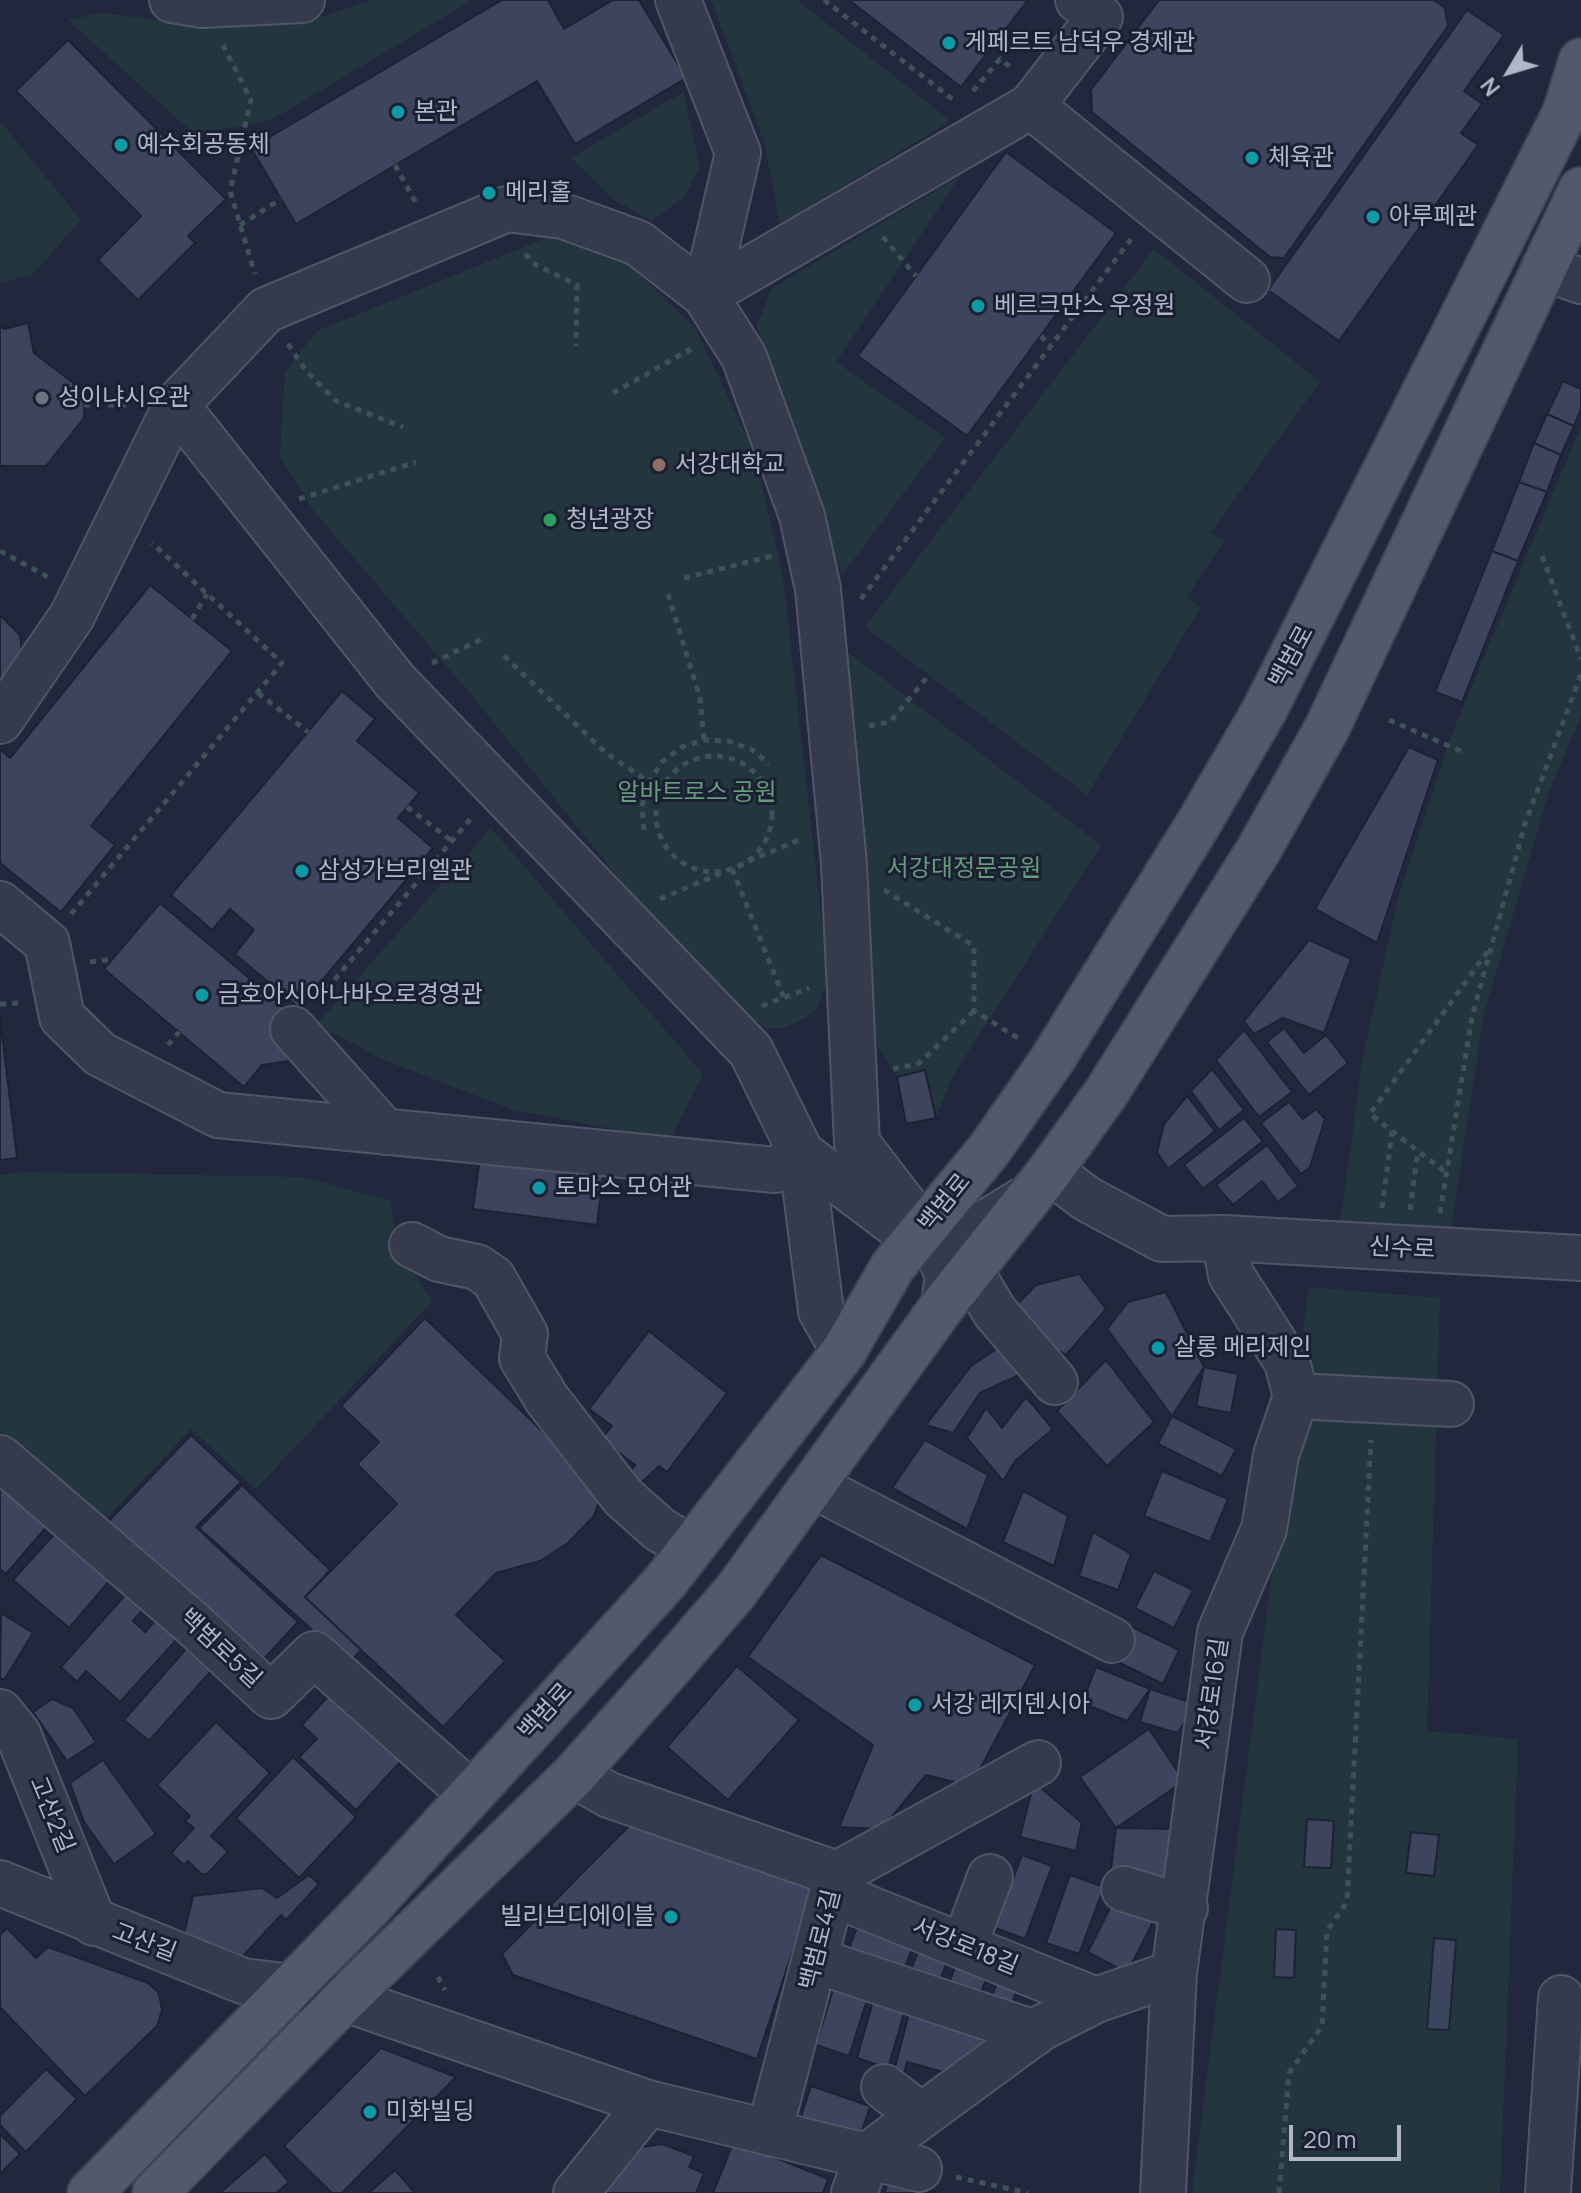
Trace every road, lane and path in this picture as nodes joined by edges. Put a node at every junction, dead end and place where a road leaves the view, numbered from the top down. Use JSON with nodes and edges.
{"nodes":[{"id":1,"x":302,"y":0,"type":"edge"},
{"id":2,"x":678,"y":0,"type":"edge"},
{"id":3,"x":824,"y":0,"type":"edge"},
{"id":4,"x":187,"y":3,"type":"edge"},
{"id":5,"x":1097,"y":6,"type":"edge"},
{"id":6,"x":1000,"y":59,"type":"dead end"},
{"id":7,"x":1581,"y":61,"type":"edge"},
{"id":8,"x":971,"y":94,"type":"dead end"},
{"id":9,"x":961,"y":106,"type":"dead end"},
{"id":10,"x":1031,"y":106,"type":"junction"},
{"id":11,"x":1527,"y":187,"type":"junction"},
{"id":12,"x":1581,"y":190,"type":"edge"},
{"id":13,"x":281,"y":199,"type":"dead end"},
{"id":14,"x":1156,"y":206,"type":"junction"},
{"id":15,"x":858,"y":207,"type":"junction"},
{"id":16,"x":486,"y":217,"type":"junction"},
{"id":17,"x":240,"y":225,"type":"junction"},
{"id":18,"x":1562,"y":274,"type":"edge"},
{"id":19,"x":916,"y":276,"type":"dead end"},
{"id":20,"x":1247,"y":280,"type":"dead end"},
{"id":21,"x":266,"y":310,"type":"junction"},
{"id":22,"x":716,"y":312,"type":"junction"},
{"id":23,"x":1041,"y":336,"type":"dead end"},
{"id":24,"x":576,"y":346,"type":"dead end"},
{"id":25,"x":1050,"y":346,"type":"junction"},
{"id":26,"x":613,"y":393,"type":"dead end"},
{"id":27,"x":1418,"y":401,"type":"junction"},
{"id":28,"x":176,"y":405,"type":"junction"},
{"id":29,"x":403,"y":427,"type":"dead end"},
{"id":30,"x":416,"y":462,"type":"dead end"},
{"id":31,"x":1443,"y":483,"type":"junction"},
{"id":32,"x":260,"y":511,"type":"junction"},
{"id":33,"x":121,"y":515,"type":"junction"},
{"id":34,"x":808,"y":547,"type":"junction"},
{"id":35,"x":0,"y":551,"type":"edge"},
{"id":36,"x":1542,"y":556,"type":"dead end"},
{"id":37,"x":684,"y":578,"type":"dead end"},
{"id":38,"x":207,"y":594,"type":"junction"},
{"id":39,"x":668,"y":594,"type":"dead end"},
{"id":40,"x":82,"y":596,"type":"junction"},
{"id":41,"x":192,"y":619,"type":"dead end"},
{"id":42,"x":484,"y":638,"type":"dead end"},
{"id":43,"x":824,"y":648,"type":"junction"},
{"id":44,"x":504,"y":656,"type":"dead end"},
{"id":45,"x":1581,"y":659,"type":"edge"},
{"id":46,"x":1581,"y":674,"type":"edge"},
{"id":47,"x":928,"y":676,"type":"dead end"},
{"id":48,"x":395,"y":681,"type":"junction"},
{"id":49,"x":258,"y":693,"type":"junction"},
{"id":50,"x":1389,"y":720,"type":"dead end"},
{"id":51,"x":0,"y":721,"type":"edge"},
{"id":52,"x":308,"y":732,"type":"dead end"},
{"id":53,"x":832,"y":732,"type":"junction"},
{"id":54,"x":704,"y":740,"type":"junction"},
{"id":55,"x":748,"y":748,"type":"junction"},
{"id":56,"x":678,"y":750,"type":"junction"},
{"id":57,"x":1463,"y":752,"type":"dead end"},
{"id":58,"x":686,"y":763,"type":"junction"},
{"id":59,"x":742,"y":763,"type":"junction"},
{"id":60,"x":769,"y":764,"type":"dead end"},
{"id":61,"x":649,"y":782,"type":"junction"},
{"id":62,"x":498,"y":788,"type":"junction"},
{"id":63,"x":643,"y":801,"type":"junction"},
{"id":64,"x":657,"y":804,"type":"junction"},
{"id":65,"x":407,"y":807,"type":"dead end"},
{"id":66,"x":644,"y":830,"type":"dead end"},
{"id":67,"x":801,"y":839,"type":"dead end"},
{"id":68,"x":452,"y":841,"type":"junction"},
{"id":69,"x":844,"y":864,"type":"junction"},
{"id":70,"x":732,"y":869,"type":"junction"},
{"id":71,"x":0,"y":904,"type":"edge"},
{"id":72,"x":621,"y":916,"type":"junction"},
{"id":73,"x":47,"y":943,"type":"junction"},
{"id":74,"x":1491,"y":947,"type":"junction"},
{"id":75,"x":810,"y":987,"type":"dead end"},
{"id":76,"x":784,"y":998,"type":"junction"},
{"id":77,"x":758,"y":1008,"type":"dead end"},
{"id":78,"x":974,"y":1011,"type":"junction"},
{"id":79,"x":293,"y":1029,"type":"joint"},
{"id":80,"x":1018,"y":1039,"type":"dead end"},
{"id":81,"x":855,"y":1073,"type":"junction"},
{"id":82,"x":1392,"y":1130,"type":"junction"},
{"id":83,"x":385,"y":1132,"type":"junction"},
{"id":84,"x":989,"y":1150,"type":"junction"},
{"id":85,"x":1418,"y":1150,"type":"junction"},
{"id":86,"x":801,"y":1153,"type":"junction"},
{"id":87,"x":877,"y":1169,"type":"junction"},
{"id":88,"x":1445,"y":1171,"type":"junction"},
{"id":89,"x":1041,"y":1183,"type":"junction"},
{"id":90,"x":1381,"y":1217,"type":"dead end"},
{"id":91,"x":1409,"y":1219,"type":"dead end"},
{"id":92,"x":1439,"y":1221,"type":"dead end"},
{"id":93,"x":923,"y":1230,"type":"junction"},
{"id":94,"x":1224,"y":1238,"type":"junction"},
{"id":95,"x":412,"y":1245,"type":"dead end"},
{"id":96,"x":1581,"y":1258,"type":"edge"},
{"id":97,"x":957,"y":1288,"type":"junction"},
{"id":98,"x":844,"y":1351,"type":"junction"},
{"id":99,"x":1055,"y":1382,"type":"dead end"},
{"id":100,"x":1296,"y":1396,"type":"junction"},
{"id":101,"x":1373,"y":1400,"type":"junction"},
{"id":102,"x":1451,"y":1404,"type":"dead end"},
{"id":103,"x":0,"y":1458,"type":"edge"},
{"id":104,"x":814,"y":1486,"type":"junction"},
{"id":105,"x":690,"y":1548,"type":"junction"},
{"id":106,"x":1112,"y":1640,"type":"dead end"},
{"id":107,"x":0,"y":1712,"type":"edge"},
{"id":108,"x":1038,"y":1763,"type":"dead end"},
{"id":109,"x":574,"y":1775,"type":"junction"},
{"id":110,"x":471,"y":1794,"type":"junction"},
{"id":111,"x":990,"y":1877,"type":"dead end"},
{"id":112,"x":0,"y":1883,"type":"edge"},
{"id":113,"x":835,"y":1884,"type":"junction"},
{"id":114,"x":1124,"y":1889,"type":"dead end"},
{"id":115,"x":1185,"y":1908,"type":"junction"},
{"id":116,"x":94,"y":1923,"type":"junction"},
{"id":117,"x":964,"y":1946,"type":"junction"},
{"id":118,"x":817,"y":1961,"type":"junction"},
{"id":119,"x":1174,"y":1973,"type":"junction"},
{"id":120,"x":293,"y":1987,"type":"junction"},
{"id":121,"x":1561,"y":1998,"type":"dead end"},
{"id":122,"x":345,"y":1999,"type":"junction"},
{"id":123,"x":1096,"y":2000,"type":"junction"},
{"id":124,"x":1035,"y":2033,"type":"junction"},
{"id":125,"x":884,"y":2087,"type":"dead end"},
{"id":126,"x":648,"y":2103,"type":"junction"},
{"id":127,"x":919,"y":2114,"type":"junction"},
{"id":128,"x":769,"y":2133,"type":"junction"},
{"id":129,"x":919,"y":2169,"type":"joint"},
{"id":130,"x":861,"y":2174,"type":"edge"},
{"id":131,"x":90,"y":2193,"type":"edge"},
{"id":132,"x":155,"y":2193,"type":"edge"},
{"id":133,"x":576,"y":2193,"type":"edge"},
{"id":134,"x":1028,"y":2193,"type":"edge"},
{"id":135,"x":1163,"y":2193,"type":"edge"},
{"id":136,"x":1279,"y":2193,"type":"edge"},
{"id":137,"x":1548,"y":2193,"type":"edge"}],
"edges":[{"from":1,"to":4,"type":"street"},
{"from":2,"to":22,"type":"street"},
{"from":3,"to":9,"type":"path"},
{"from":4,"to":17,"type":"path"},
{"from":5,"to":10,"type":"street"},
{"from":6,"to":8,"type":"path"},
{"from":7,"to":11,"type":"main road","name":"백범로"},
{"from":10,"to":14,"type":"street"},
{"from":10,"to":15,"type":"street"},
{"from":11,"to":18,"type":"main road"},
{"from":11,"to":27,"type":"main road","name":"백범로"},
{"from":12,"to":18,"type":"main road"},
{"from":13,"to":17,"type":"path"},
{"from":14,"to":20,"type":"street"},
{"from":14,"to":25,"type":"path"},
{"from":15,"to":19,"type":"path"},
{"from":15,"to":22,"type":"street"},
{"from":16,"to":21,"type":"street"},
{"from":16,"to":22,"type":"street"},
{"from":16,"to":24,"type":"path"},
{"from":17,"to":21,"type":"path"},
{"from":18,"to":31,"type":"main road"},
{"from":21,"to":28,"type":"street"},
{"from":21,"to":29,"type":"path"},
{"from":22,"to":26,"type":"path"},
{"from":22,"to":34,"type":"street"},
{"from":23,"to":25,"type":"path"},
{"from":25,"to":43,"type":"path"},
{"from":27,"to":31,"type":"main road"},
{"from":27,"to":84,"type":"main road","name":"백범로"},
{"from":28,"to":32,"type":"street"},
{"from":28,"to":33,"type":"street"},
{"from":30,"to":32,"type":"path"},
{"from":31,"to":89,"type":"main road"},
{"from":32,"to":48,"type":"street"},
{"from":33,"to":38,"type":"path"},
{"from":33,"to":40,"type":"street"},
{"from":34,"to":37,"type":"path"},
{"from":34,"to":43,"type":"street"},
{"from":35,"to":40,"type":"path"},
{"from":36,"to":45,"type":"path"},
{"from":38,"to":41,"type":"path"},
{"from":38,"to":49,"type":"path"},
{"from":39,"to":54,"type":"path"},
{"from":40,"to":51,"type":"street"},
{"from":42,"to":48,"type":"path"},
{"from":43,"to":53,"type":"street"},
{"from":44,"to":61,"type":"path"},
{"from":46,"to":74,"type":"path"},
{"from":47,"to":53,"type":"path"},
{"from":48,"to":62,"type":"street"},
{"from":49,"to":52,"type":"path"},
{"from":49,"to":73,"type":"path"},
{"from":50,"to":57,"type":"path"},
{"from":53,"to":69,"type":"street"},
{"from":54,"to":55,"type":"path"},
{"from":54,"to":56,"type":"path"},
{"from":55,"to":59,"type":"path"},
{"from":55,"to":60,"type":"path"},
{"from":56,"to":58,"type":"path"},
{"from":56,"to":61,"type":"path"},
{"from":58,"to":59,"type":"path"},
{"from":58,"to":64,"type":"path"},
{"from":59,"to":70,"type":"path"},
{"from":61,"to":63,"type":"path"},
{"from":62,"to":68,"type":"path"},
{"from":62,"to":72,"type":"street"},
{"from":63,"to":64,"type":"path"},
{"from":63,"to":66,"type":"path"},
{"from":64,"to":70,"type":"path"},
{"from":65,"to":68,"type":"path"},
{"from":67,"to":70,"type":"path"},
{"from":68,"to":79,"type":"path"},
{"from":69,"to":78,"type":"path"},
{"from":69,"to":81,"type":"street"},
{"from":70,"to":72,"type":"path"},
{"from":70,"to":76,"type":"path"},
{"from":71,"to":73,"type":"street"},
{"from":72,"to":86,"type":"street"},
{"from":73,"to":83,"type":"street"},
{"from":74,"to":82,"type":"path"},
{"from":74,"to":88,"type":"path"},
{"from":75,"to":76,"type":"path"},
{"from":76,"to":77,"type":"path"},
{"from":78,"to":80,"type":"path"},
{"from":78,"to":81,"type":"path"},
{"from":79,"to":83,"type":"street"},
{"from":81,"to":87,"type":"street"},
{"from":82,"to":85,"type":"path"},
{"from":82,"to":90,"type":"path"},
{"from":83,"to":86,"type":"street"},
{"from":84,"to":87,"type":"street"},
{"from":84,"to":93,"type":"main road","name":"백범로"},
{"from":85,"to":88,"type":"path"},
{"from":85,"to":91,"type":"path"},
{"from":86,"to":93,"type":"street"},
{"from":86,"to":98,"type":"street"},
{"from":87,"to":93,"type":"street"},
{"from":88,"to":92,"type":"path"},
{"from":89,"to":93,"type":"street"},
{"from":89,"to":94,"type":"street"},
{"from":89,"to":97,"type":"main road"},
{"from":93,"to":97,"type":"street"},
{"from":93,"to":98,"type":"main road","name":"백범로"},
{"from":94,"to":96,"type":"street","name":"신수로"},
{"from":94,"to":100,"type":"street"},
{"from":95,"to":105,"type":"street"},
{"from":97,"to":99,"type":"street"},
{"from":97,"to":104,"type":"main road"},
{"from":98,"to":105,"type":"main road","name":"백범로"},
{"from":100,"to":101,"type":"street"},
{"from":100,"to":115,"type":"street","name":"서강로16길"},
{"from":101,"to":102,"type":"street"},
{"from":101,"to":136,"type":"path"},
{"from":103,"to":110,"type":"street","name":"백범로5길"},
{"from":104,"to":106,"type":"street"},
{"from":104,"to":109,"type":"main road"},
{"from":105,"to":110,"type":"main road","name":"백범로"},
{"from":107,"to":116,"type":"street","name":"고산2길"},
{"from":108,"to":113,"type":"street","name":"백범로4길"},
{"from":109,"to":113,"type":"street"},
{"from":109,"to":122,"type":"main road"},
{"from":110,"to":120,"type":"main road","name":"백범로"},
{"from":111,"to":117,"type":"street"},
{"from":112,"to":116,"type":"street","name":"고산길"},
{"from":113,"to":117,"type":"street","name":"서강로18길"},
{"from":113,"to":118,"type":"street","name":"백범로4길"},
{"from":114,"to":115,"type":"street"},
{"from":115,"to":119,"type":"street","name":"서강로16길"},
{"from":116,"to":120,"type":"street","name":"고산길"},
{"from":117,"to":123,"type":"street","name":"서강로18길"},
{"from":118,"to":124,"type":"street"},
{"from":118,"to":128,"type":"street","name":"백범로4길"},
{"from":119,"to":123,"type":"street"},
{"from":119,"to":135,"type":"street","name":"서강로16길"},
{"from":120,"to":122,"type":"street","name":"고산길"},
{"from":120,"to":131,"type":"main road","name":"백범로"},
{"from":121,"to":137,"type":"street"},
{"from":122,"to":126,"type":"street"},
{"from":122,"to":132,"type":"main road"},
{"from":123,"to":124,"type":"street"},
{"from":124,"to":127,"type":"street"},
{"from":125,"to":127,"type":"street"},
{"from":126,"to":128,"type":"street"},
{"from":126,"to":133,"type":"street"},
{"from":127,"to":130,"type":"street"},
{"from":128,"to":130,"type":"street"},
{"from":129,"to":130,"type":"street"},
{"from":129,"to":134,"type":"path"}]}
